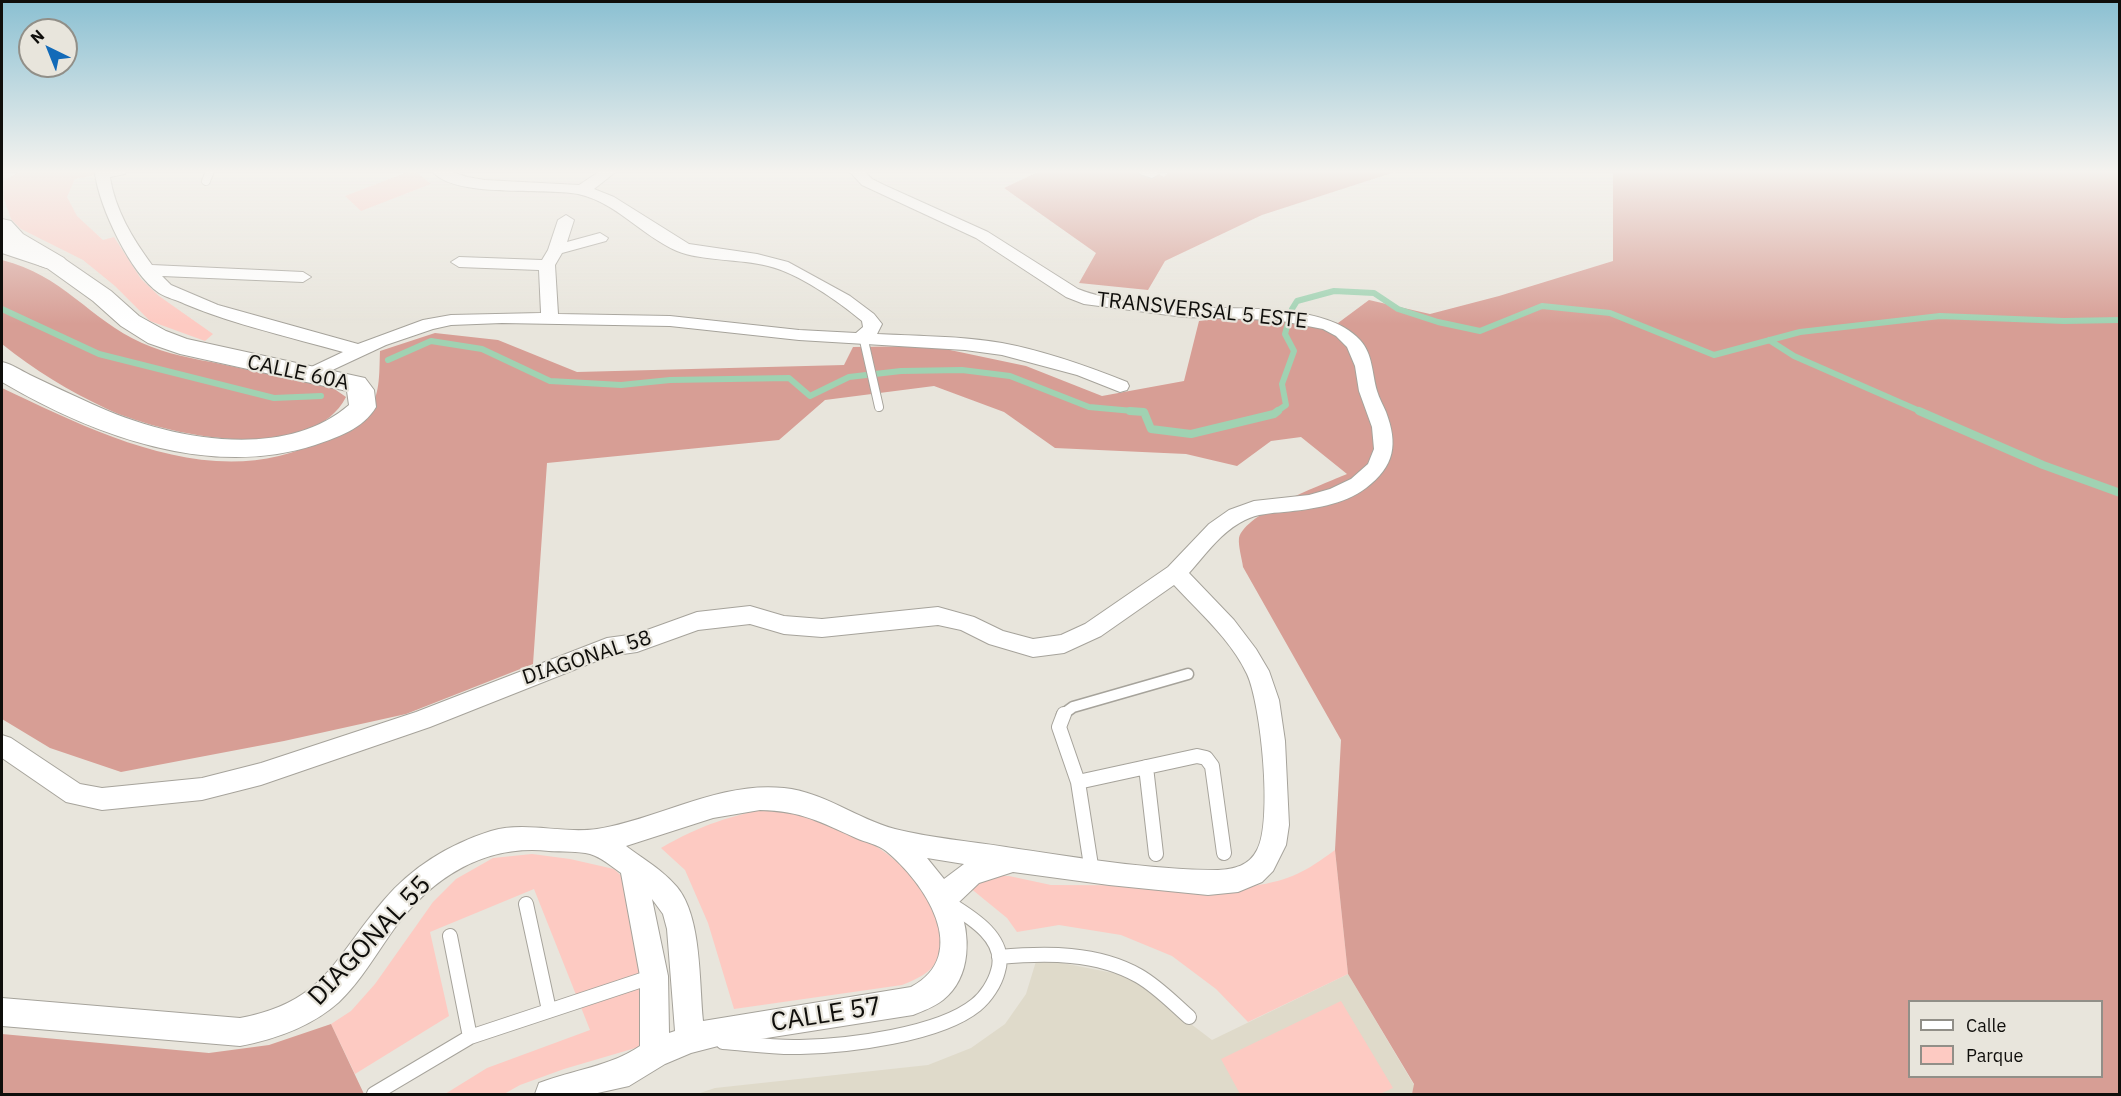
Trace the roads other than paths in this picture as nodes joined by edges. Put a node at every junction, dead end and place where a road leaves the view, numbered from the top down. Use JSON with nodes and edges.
{"nodes":[{"id":1,"x":117,"y":222,"type":"edge"},
{"id":2,"x":565,"y":222,"type":"edge"},
{"id":3,"x":641,"y":222,"type":"edge"},
{"id":4,"x":954,"y":222,"type":"edge"},
{"id":5,"x":2,"y":226,"type":"edge"},
{"id":6,"x":600,"y":238,"type":"dead end"},
{"id":7,"x":2,"y":246,"type":"edge"},
{"id":8,"x":552,"y":258,"type":"junction"},
{"id":9,"x":459,"y":262,"type":"dead end"},
{"id":10,"x":56,"y":263,"type":"junction"},
{"id":11,"x":147,"y":270,"type":"junction"},
{"id":12,"x":303,"y":277,"type":"dead end"},
{"id":13,"x":550,"y":319,"type":"junction"},
{"id":14,"x":863,"y":336,"type":"junction"},
{"id":15,"x":361,"y":351,"type":"junction"},
{"id":16,"x":2,"y":370,"type":"edge"},
{"id":17,"x":311,"y":374,"type":"junction"},
{"id":18,"x":356,"y":384,"type":"junction"},
{"id":19,"x":1120,"y":386,"type":"dead end"},
{"id":20,"x":879,"y":407,"type":"dead end"},
{"id":21,"x":1176,"y":573,"type":"junction"},
{"id":22,"x":1188,"y":675,"type":"dead end"},
{"id":23,"x":2,"y":745,"type":"edge"},
{"id":24,"x":1146,"y":767,"type":"junction"},
{"id":25,"x":1078,"y":782,"type":"junction"},
{"id":26,"x":893,"y":840,"type":"junction"},
{"id":27,"x":592,"y":842,"type":"junction"},
{"id":28,"x":1224,"y":853,"type":"dead end"},
{"id":29,"x":1156,"y":854,"type":"dead end"},
{"id":30,"x":1020,"y":862,"type":"junction"},
{"id":31,"x":633,"y":869,"type":"junction"},
{"id":32,"x":1092,"y":872,"type":"junction"},
{"id":33,"x":944,"y":900,"type":"junction"},
{"id":34,"x":526,"y":904,"type":"dead end"},
{"id":35,"x":450,"y":936,"type":"dead end"},
{"id":36,"x":999,"y":957,"type":"junction"},
{"id":37,"x":654,"y":976,"type":"junction"},
{"id":38,"x":549,"y":1011,"type":"junction"},
{"id":39,"x":2,"y":1012,"type":"edge"},
{"id":40,"x":1189,"y":1017,"type":"dead end"},
{"id":41,"x":470,"y":1037,"type":"junction"},
{"id":42,"x":690,"y":1040,"type":"junction"},
{"id":43,"x":655,"y":1054,"type":"junction"},
{"id":44,"x":374,"y":1094,"type":"edge"},
{"id":45,"x":550,"y":1095,"type":"edge"}],
"edges":[{"from":1,"to":11,"type":"street"},
{"from":2,"to":8,"type":"street"},
{"from":3,"to":14,"type":"street"},
{"from":4,"to":21,"type":"street","name":"TRANSVERSAL 5 ESTE"},
{"from":5,"to":10,"type":"main road"},
{"from":6,"to":8,"type":"street"},
{"from":7,"to":10,"type":"street","name":"CALLE 60A"},
{"from":8,"to":9,"type":"street"},
{"from":8,"to":13,"type":"street"},
{"from":10,"to":17,"type":"street","name":"CALLE 60A"},
{"from":11,"to":12,"type":"street"},
{"from":11,"to":15,"type":"street"},
{"from":13,"to":14,"type":"street"},
{"from":13,"to":15,"type":"street"},
{"from":14,"to":19,"type":"street"},
{"from":14,"to":20,"type":"lane"},
{"from":15,"to":17,"type":"street"},
{"from":15,"to":18,"type":"street"},
{"from":16,"to":18,"type":"street","name":"CALLE 60A"},
{"from":17,"to":18,"type":"street","name":"CALLE 60A"},
{"from":21,"to":23,"type":"street","name":"DIAGONAL 58"},
{"from":21,"to":32,"type":"street"},
{"from":22,"to":25,"type":"lane"},
{"from":24,"to":25,"type":"lane"},
{"from":24,"to":28,"type":"lane"},
{"from":24,"to":29,"type":"lane"},
{"from":25,"to":32,"type":"lane"},
{"from":26,"to":27,"type":"street"},
{"from":26,"to":30,"type":"street"},
{"from":26,"to":33,"type":"street","name":"CALLE 57"},
{"from":27,"to":31,"type":"street"},
{"from":27,"to":39,"type":"street","name":"DIAGONAL 55"},
{"from":30,"to":32,"type":"street"},
{"from":30,"to":33,"type":"street"},
{"from":31,"to":37,"type":"street"},
{"from":31,"to":42,"type":"street"},
{"from":33,"to":36,"type":"lane"},
{"from":33,"to":42,"type":"street","name":"CALLE 57"},
{"from":34,"to":38,"type":"lane"},
{"from":35,"to":41,"type":"lane"},
{"from":36,"to":40,"type":"lane"},
{"from":36,"to":42,"type":"lane"},
{"from":37,"to":38,"type":"lane"},
{"from":37,"to":43,"type":"street"},
{"from":38,"to":41,"type":"lane"},
{"from":41,"to":44,"type":"lane"},
{"from":42,"to":43,"type":"street","name":"CALLE 57"},
{"from":43,"to":45,"type":"street","name":"CALLE 57"}]}
